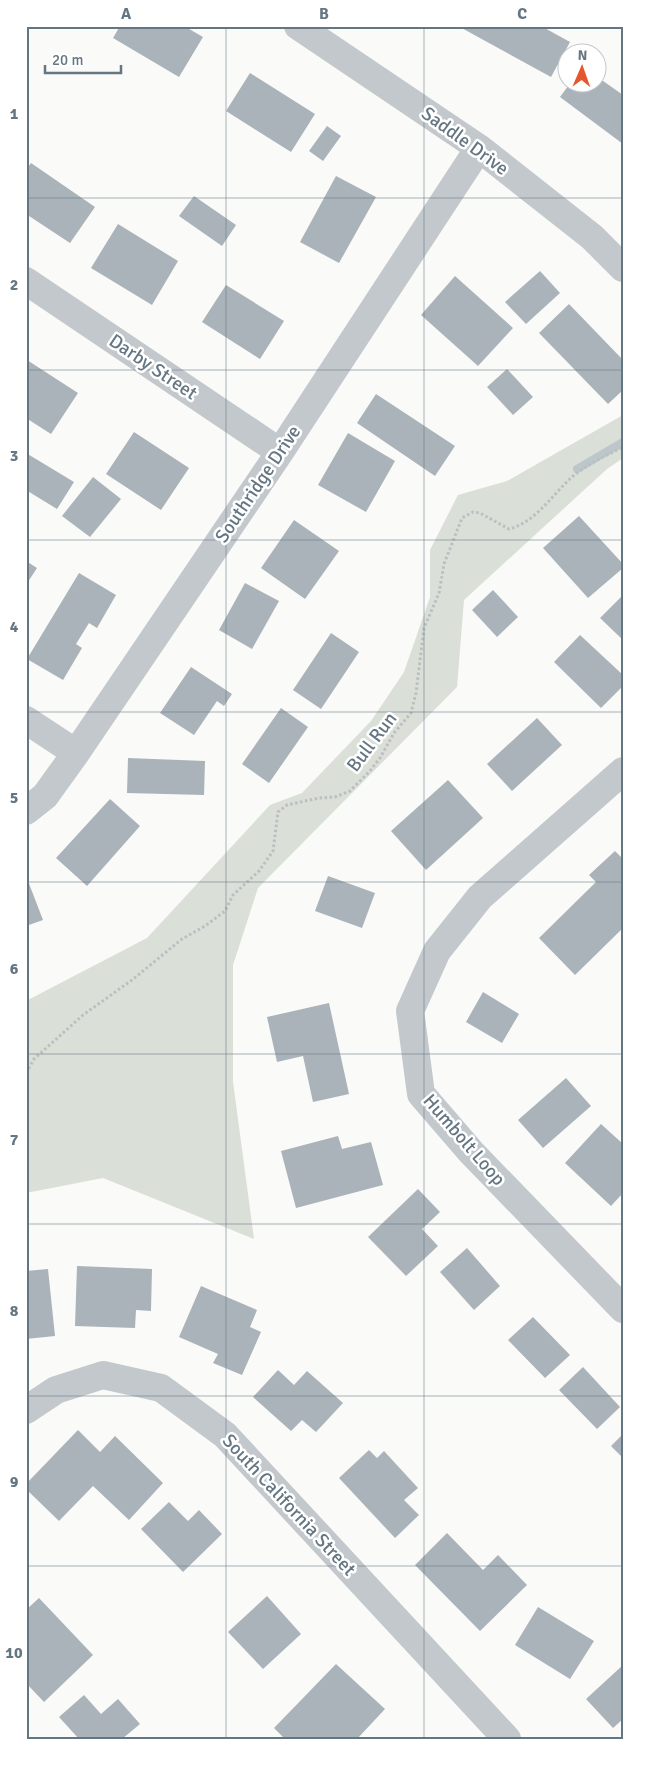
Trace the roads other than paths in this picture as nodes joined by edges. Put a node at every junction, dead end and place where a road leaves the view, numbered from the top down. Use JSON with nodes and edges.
{"nodes":[{"id":1,"x":298,"y":26,"type":"edge"},
{"id":2,"x":479,"y":148,"type":"junction"},
{"id":3,"x":623,"y":268,"type":"edge"},
{"id":4,"x":26,"y":282,"type":"edge"},
{"id":5,"x":280,"y":452,"type":"junction"},
{"id":6,"x":26,"y":720,"type":"edge"},
{"id":7,"x":76,"y":753,"type":"junction"},
{"id":8,"x":619,"y":781,"type":"edge"},
{"id":9,"x":26,"y":811,"type":"edge"},
{"id":10,"x":623,"y":1308,"type":"edge"},
{"id":11,"x":26,"y":1410,"type":"edge"},
{"id":12,"x":506,"y":1739,"type":"edge"}],
"edges":[{"from":1,"to":2,"type":"street","name":"Saddle Drive"},
{"from":2,"to":3,"type":"street","name":"Saddle Drive"},
{"from":2,"to":5,"type":"street","name":"Southridge Drive"},
{"from":4,"to":5,"type":"street","name":"Darby Street"},
{"from":5,"to":7,"type":"street","name":"Southridge Drive"},
{"from":6,"to":7,"type":"street"},
{"from":7,"to":9,"type":"street","name":"Southridge Drive"},
{"from":8,"to":10,"type":"street","name":"Humbolt Loop"},
{"from":11,"to":12,"type":"street","name":"South California Street"}]}
